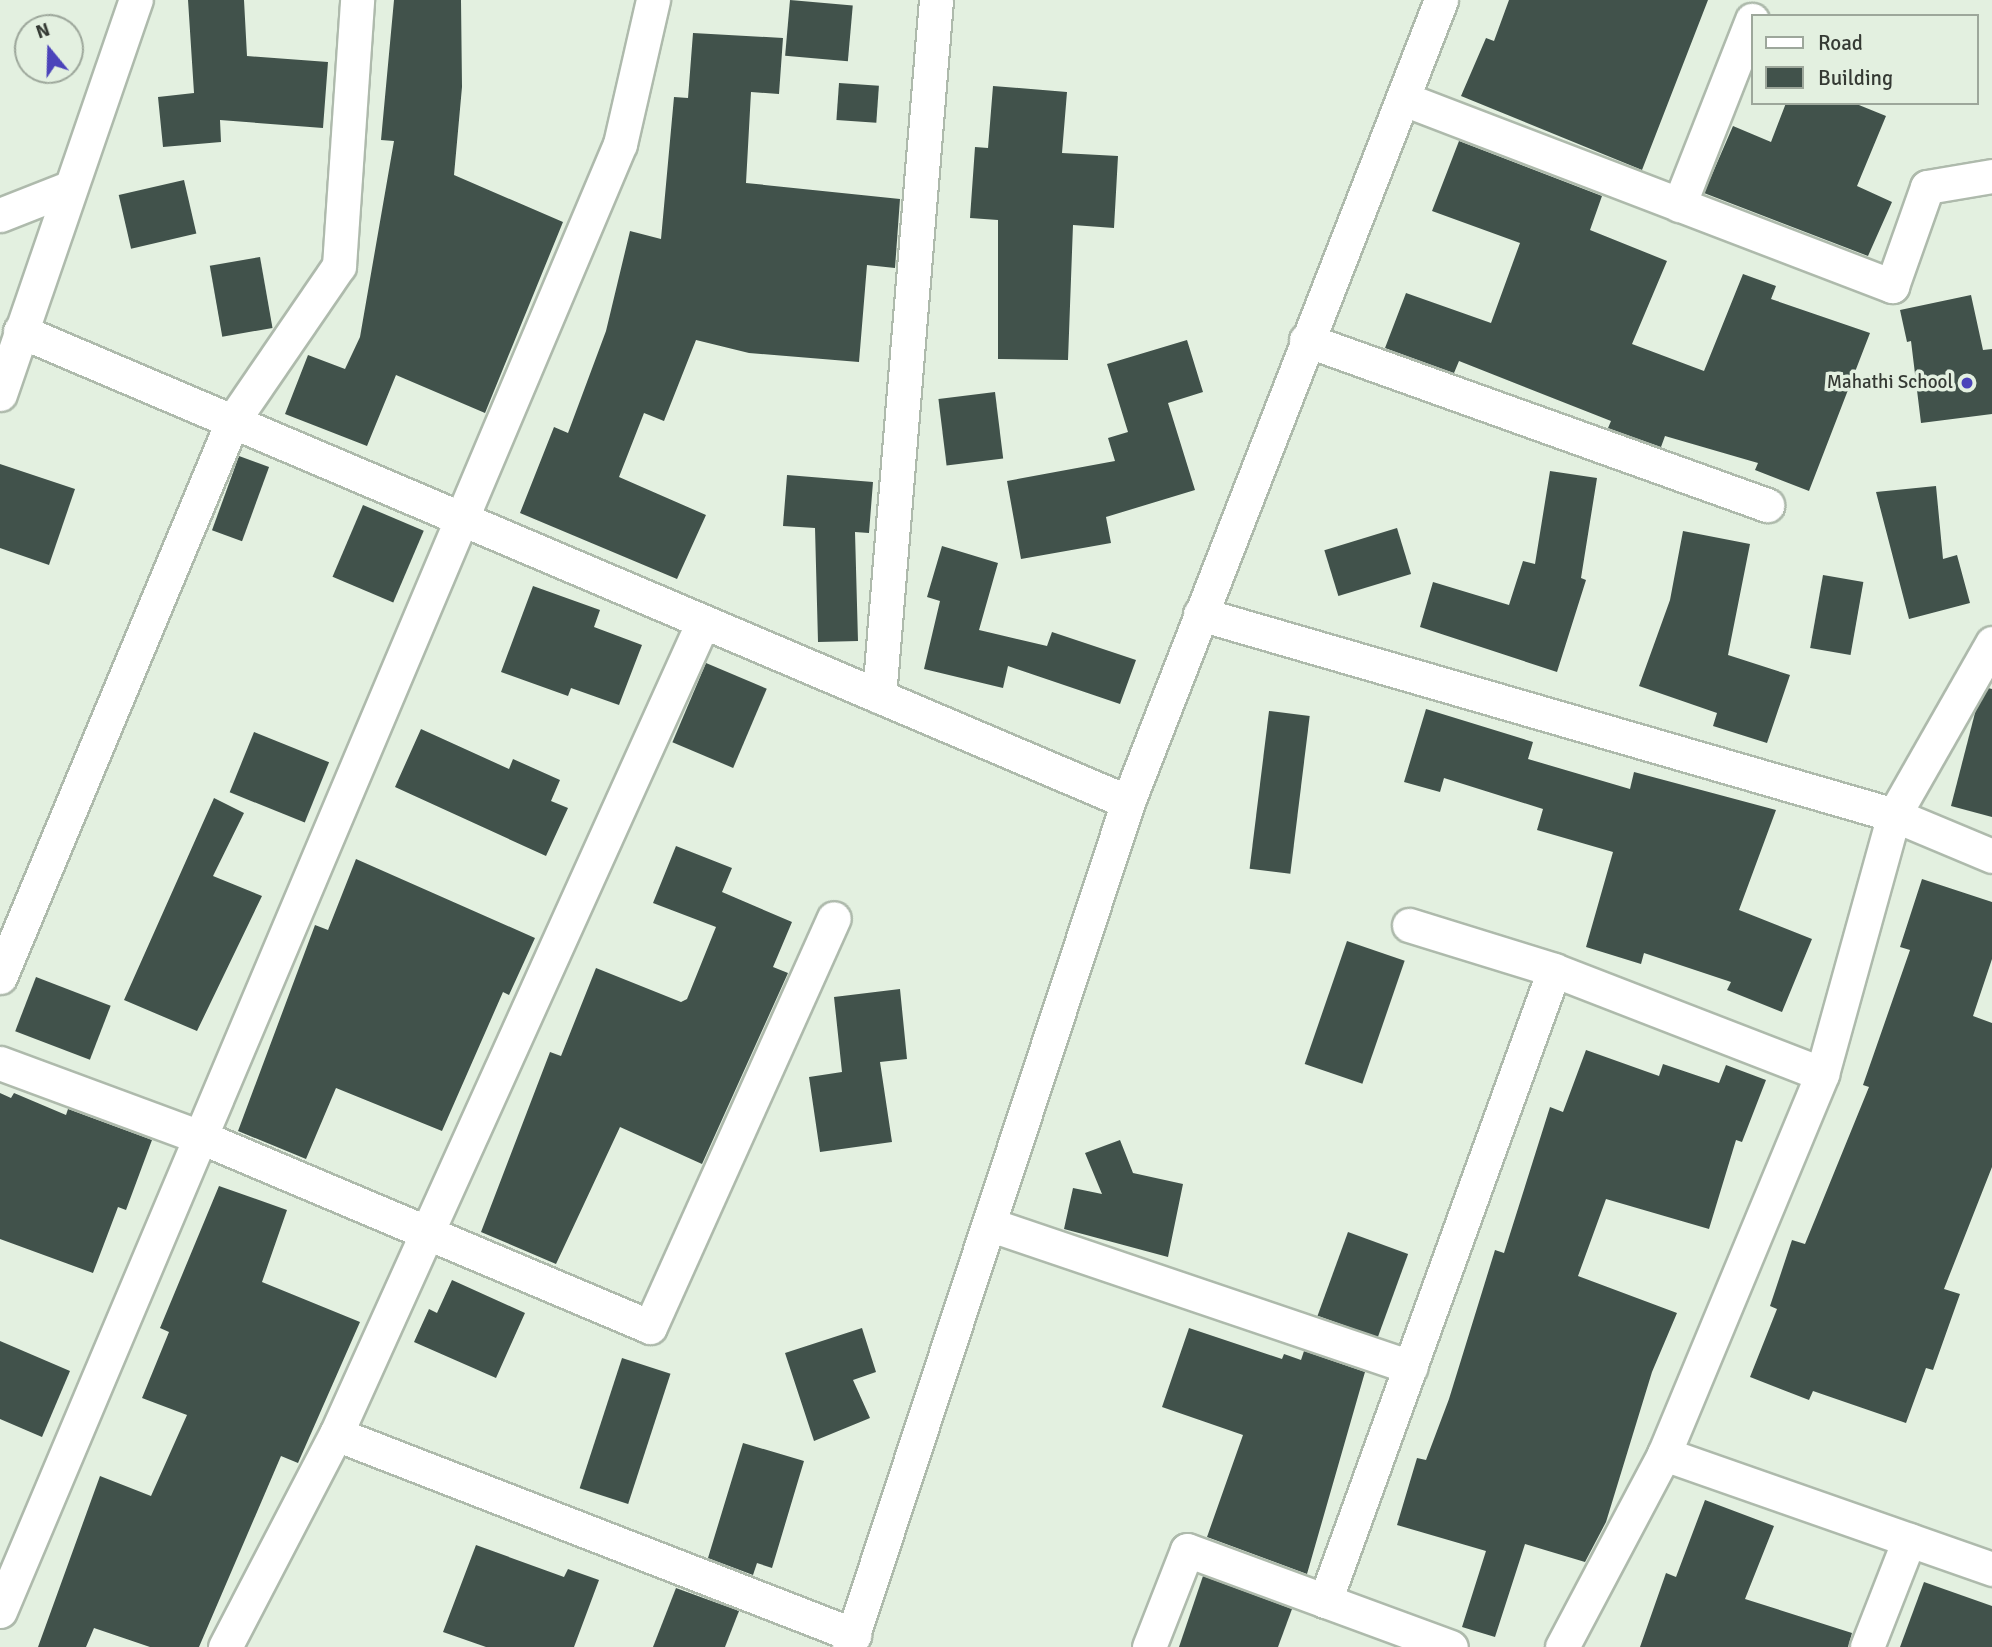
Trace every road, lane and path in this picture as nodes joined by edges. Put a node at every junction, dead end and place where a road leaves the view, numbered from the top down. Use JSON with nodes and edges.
{"nodes":[{"id":1,"x":136,"y":0,"type":"edge"},
{"id":2,"x":357,"y":0,"type":"edge"},
{"id":3,"x":653,"y":0,"type":"edge"},
{"id":4,"x":936,"y":0,"type":"edge"},
{"id":5,"x":1441,"y":0,"type":"edge"},
{"id":6,"x":1750,"y":26,"type":"edge"},
{"id":7,"x":1404,"y":99,"type":"junction"},
{"id":8,"x":1992,"y":176,"type":"edge"},
{"id":9,"x":69,"y":188,"type":"junction"},
{"id":10,"x":1679,"y":205,"type":"junction"},
{"id":11,"x":0,"y":215,"type":"edge"},
{"id":12,"x":20,"y":331,"type":"junction"},
{"id":13,"x":1306,"y":340,"type":"junction"},
{"id":14,"x":0,"y":394,"type":"edge"},
{"id":15,"x":232,"y":422,"type":"junction"},
{"id":16,"x":1767,"y":505,"type":"dead end"},
{"id":17,"x":462,"y":519,"type":"junction"},
{"id":18,"x":1200,"y":614,"type":"junction"},
{"id":19,"x":703,"y":622,"type":"junction"},
{"id":20,"x":1992,"y":643,"type":"edge"},
{"id":21,"x":879,"y":696,"type":"junction"},
{"id":22,"x":1128,"y":802,"type":"junction"},
{"id":23,"x":1895,"y":815,"type":"junction"},
{"id":24,"x":1992,"y":856,"type":"edge"},
{"id":25,"x":834,"y":918,"type":"dead end"},
{"id":26,"x":1409,"y":925,"type":"dead end"},
{"id":27,"x":1554,"y":970,"type":"junction"},
{"id":28,"x":0,"y":977,"type":"edge"},
{"id":29,"x":0,"y":1063,"type":"edge"},
{"id":30,"x":1822,"y":1074,"type":"junction"},
{"id":31,"x":203,"y":1138,"type":"junction"},
{"id":32,"x":991,"y":1225,"type":"junction"},
{"id":33,"x":426,"y":1236,"type":"junction"},
{"id":34,"x":1411,"y":1367,"type":"junction"},
{"id":35,"x":336,"y":1434,"type":"junction"},
{"id":36,"x":1664,"y":1454,"type":"junction"},
{"id":37,"x":1909,"y":1540,"type":"junction"},
{"id":38,"x":1992,"y":1569,"type":"edge"},
{"id":39,"x":1325,"y":1601,"type":"junction"},
{"id":40,"x":0,"y":1611,"type":"edge"},
{"id":41,"x":851,"y":1641,"type":"edge"},
{"id":42,"x":225,"y":1647,"type":"edge"},
{"id":43,"x":1149,"y":1647,"type":"edge"},
{"id":44,"x":1451,"y":1647,"type":"edge"},
{"id":45,"x":1562,"y":1647,"type":"edge"},
{"id":46,"x":1867,"y":1647,"type":"edge"}],
"edges":[{"from":1,"to":9,"type":"street"},
{"from":2,"to":15,"type":"street"},
{"from":3,"to":17,"type":"street"},
{"from":4,"to":21,"type":"street"},
{"from":5,"to":7,"type":"street"},
{"from":6,"to":10,"type":"street"},
{"from":7,"to":10,"type":"street"},
{"from":7,"to":13,"type":"street"},
{"from":8,"to":10,"type":"street"},
{"from":9,"to":11,"type":"street"},
{"from":9,"to":12,"type":"street"},
{"from":12,"to":14,"type":"street"},
{"from":12,"to":15,"type":"street"},
{"from":13,"to":16,"type":"street"},
{"from":13,"to":18,"type":"street"},
{"from":15,"to":17,"type":"street"},
{"from":15,"to":28,"type":"street"},
{"from":17,"to":19,"type":"street"},
{"from":17,"to":31,"type":"street"},
{"from":18,"to":22,"type":"street"},
{"from":18,"to":23,"type":"street"},
{"from":19,"to":21,"type":"street"},
{"from":19,"to":33,"type":"street"},
{"from":20,"to":23,"type":"street"},
{"from":21,"to":22,"type":"street"},
{"from":22,"to":32,"type":"street"},
{"from":23,"to":24,"type":"street"},
{"from":23,"to":30,"type":"street"},
{"from":25,"to":33,"type":"street"},
{"from":26,"to":27,"type":"street"},
{"from":27,"to":30,"type":"street"},
{"from":27,"to":34,"type":"street"},
{"from":29,"to":31,"type":"street"},
{"from":30,"to":36,"type":"street"},
{"from":31,"to":33,"type":"street"},
{"from":31,"to":40,"type":"street"},
{"from":32,"to":34,"type":"street"},
{"from":32,"to":41,"type":"street"},
{"from":33,"to":35,"type":"street"},
{"from":34,"to":39,"type":"street"},
{"from":35,"to":41,"type":"street"},
{"from":35,"to":42,"type":"street"},
{"from":36,"to":37,"type":"street"},
{"from":36,"to":45,"type":"street"},
{"from":37,"to":38,"type":"street"},
{"from":37,"to":46,"type":"street"},
{"from":39,"to":43,"type":"street"},
{"from":39,"to":44,"type":"street"}]}
